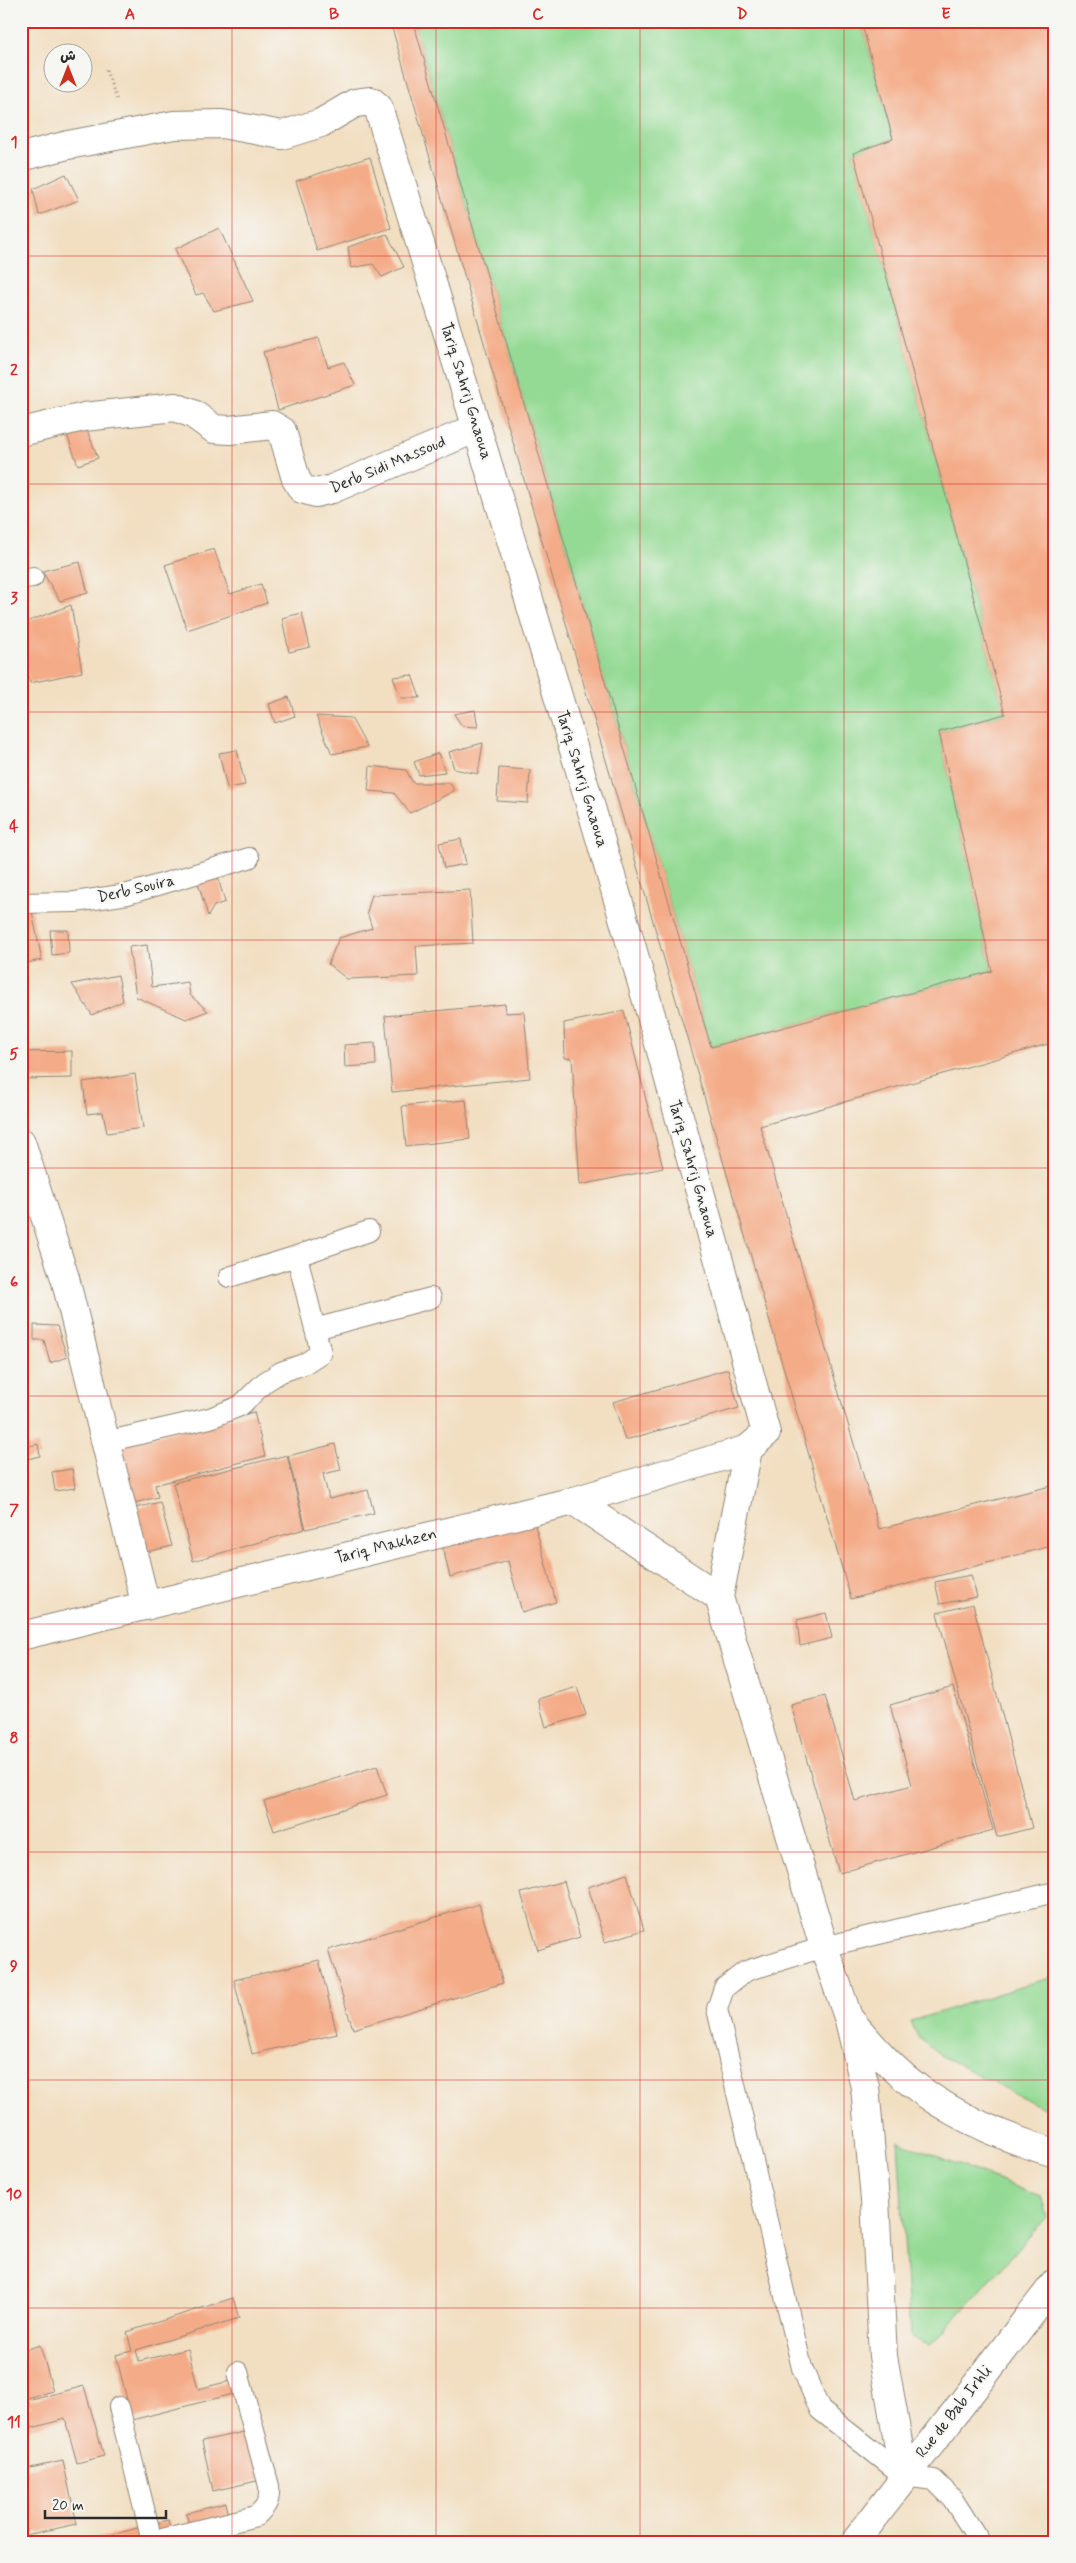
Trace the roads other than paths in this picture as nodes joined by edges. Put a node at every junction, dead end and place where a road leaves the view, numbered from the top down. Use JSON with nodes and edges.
{"nodes":[{"id":1,"x":21,"y":157,"type":"edge"},
{"id":2,"x":477,"y":428,"type":"junction"},
{"id":3,"x":21,"y":432,"type":"edge"},
{"id":4,"x":249,"y":858,"type":"dead end"},
{"id":5,"x":21,"y":903,"type":"edge"},
{"id":6,"x":21,"y":1142,"type":"edge"},
{"id":7,"x":369,"y":1231,"type":"dead end"},
{"id":8,"x":297,"y":1256,"type":"junction"},
{"id":9,"x":229,"y":1277,"type":"dead end"},
{"id":10,"x":431,"y":1298,"type":"dead end"},
{"id":11,"x":315,"y":1329,"type":"junction"},
{"id":12,"x":105,"y":1442,"type":"junction"},
{"id":13,"x":748,"y":1449,"type":"junction"},
{"id":14,"x":574,"y":1501,"type":"junction"},
{"id":15,"x":719,"y":1597,"type":"junction"},
{"id":16,"x":146,"y":1606,"type":"junction"},
{"id":17,"x":21,"y":1636,"type":"edge"},
{"id":18,"x":1055,"y":1892,"type":"edge"},
{"id":19,"x":824,"y":1947,"type":"junction"},
{"id":20,"x":849,"y":2020,"type":"junction"},
{"id":21,"x":1055,"y":2153,"type":"edge"},
{"id":22,"x":1055,"y":2283,"type":"edge"},
{"id":23,"x":238,"y":2372,"type":"dead end"},
{"id":24,"x":119,"y":2407,"type":"dead end"},
{"id":25,"x":904,"y":2476,"type":"junction"},
{"id":26,"x":151,"y":2542,"type":"edge"},
{"id":27,"x":855,"y":2542,"type":"edge"},
{"id":28,"x":980,"y":2542,"type":"edge"}],
"edges":[{"from":1,"to":2,"type":"street","name":"Tariq Sahrij Gnaoua"},
{"from":2,"to":3,"type":"street","name":"Derb Sidi Massoud"},
{"from":2,"to":13,"type":"street","name":"Tariq Sahrij Gnaoua"},
{"from":4,"to":5,"type":"lane","name":"Derb Souira"},
{"from":6,"to":12,"type":"street"},
{"from":7,"to":8,"type":"lane"},
{"from":8,"to":9,"type":"lane"},
{"from":8,"to":11,"type":"lane"},
{"from":10,"to":11,"type":"lane"},
{"from":11,"to":12,"type":"lane"},
{"from":12,"to":16,"type":"street"},
{"from":13,"to":14,"type":"street","name":"Tariq Makhzen"},
{"from":13,"to":15,"type":"street"},
{"from":14,"to":15,"type":"street"},
{"from":14,"to":16,"type":"street","name":"Tariq Makhzen"},
{"from":15,"to":19,"type":"street"},
{"from":16,"to":17,"type":"street","name":"Tariq Makhzen"},
{"from":18,"to":19,"type":"lane"},
{"from":19,"to":20,"type":"street"},
{"from":19,"to":25,"type":"lane"},
{"from":20,"to":21,"type":"street"},
{"from":20,"to":25,"type":"street"},
{"from":22,"to":25,"type":"street","name":"Rue de Bab Irhli"},
{"from":23,"to":26,"type":"lane"},
{"from":24,"to":26,"type":"lane"},
{"from":25,"to":27,"type":"street","name":"Rue de Bab Irhli"},
{"from":25,"to":28,"type":"lane"}]}
